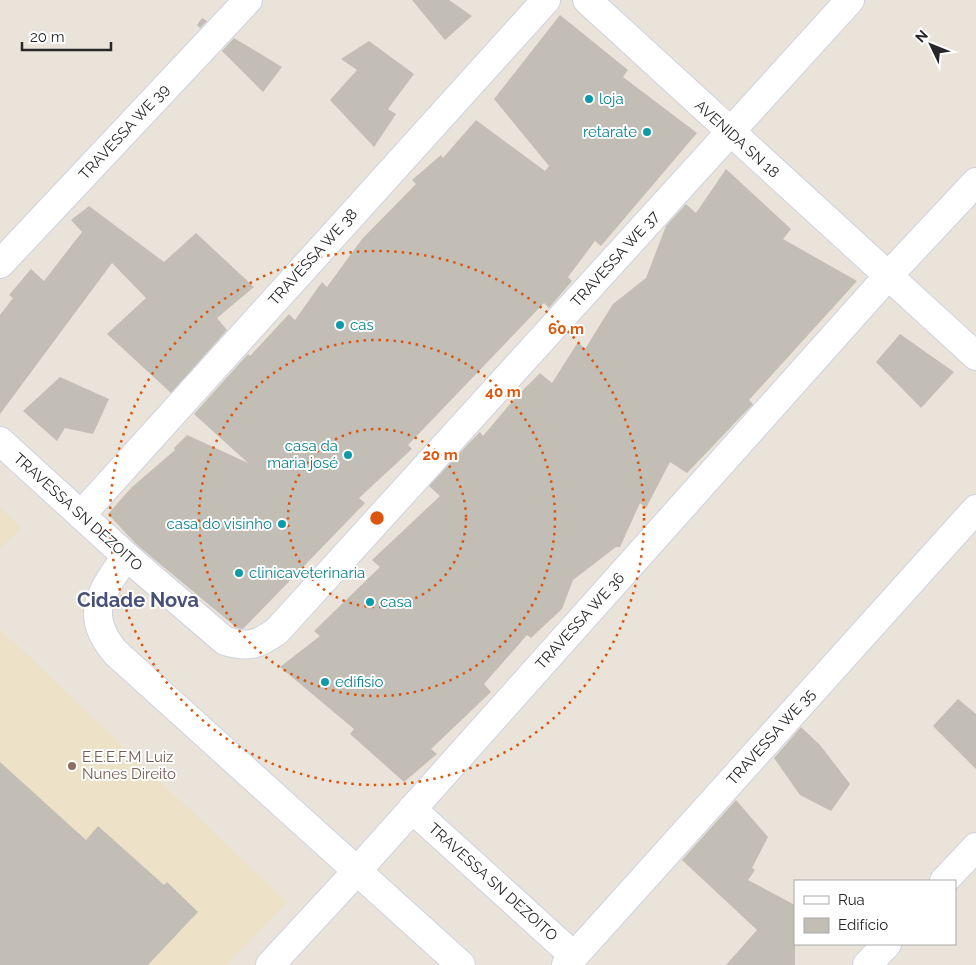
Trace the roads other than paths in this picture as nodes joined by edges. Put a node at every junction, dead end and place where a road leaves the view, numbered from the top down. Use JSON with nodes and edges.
{"nodes":[{"id":1,"x":248,"y":0,"type":"edge"},
{"id":2,"x":546,"y":0,"type":"edge"},
{"id":3,"x":587,"y":0,"type":"edge"},
{"id":4,"x":850,"y":0,"type":"edge"},
{"id":5,"x":730,"y":133,"type":"junction"},
{"id":6,"x":976,"y":182,"type":"edge"},
{"id":7,"x":0,"y":264,"type":"edge"},
{"id":8,"x":888,"y":276,"type":"junction"},
{"id":9,"x":976,"y":356,"type":"edge"},
{"id":10,"x":0,"y":441,"type":"edge"},
{"id":11,"x":976,"y":509,"type":"edge"},
{"id":12,"x":81,"y":514,"type":"junction"},
{"id":13,"x":126,"y":556,"type":"junction"},
{"id":14,"x":225,"y":641,"type":"joint"},
{"id":15,"x":412,"y":809,"type":"junction"},
{"id":16,"x":976,"y":847,"type":"edge"},
{"id":17,"x":358,"y":871,"type":"junction"},
{"id":18,"x":945,"y":880,"type":"edge"},
{"id":19,"x":886,"y":945,"type":"edge"},
{"id":20,"x":570,"y":961,"type":"edge"},
{"id":21,"x":270,"y":965,"type":"edge"},
{"id":22,"x":461,"y":965,"type":"edge"},
{"id":23,"x":867,"y":965,"type":"edge"}],
"edges":[{"from":1,"to":7,"type":"street","name":"TRAVESSA WE 39"},
{"from":2,"to":12,"type":"street","name":"TRAVESSA WE 38"},
{"from":3,"to":5,"type":"street","name":"AVENIDA SN 18"},
{"from":4,"to":5,"type":"street","name":"TRAVESSA WE 37"},
{"from":5,"to":8,"type":"street","name":"AVENIDA SN 18"},
{"from":5,"to":14,"type":"street","name":"TRAVESSA WE 37"},
{"from":6,"to":8,"type":"street"},
{"from":8,"to":9,"type":"street","name":"AVENIDA SN 18"},
{"from":8,"to":15,"type":"street","name":"TRAVESSA WE 36"},
{"from":10,"to":12,"type":"street","name":"TRAVESSA SN DEZOITO"},
{"from":11,"to":20,"type":"street","name":"TRAVESSA WE 35"},
{"from":12,"to":13,"type":"street","name":"TRAVESSA SN DEZOITO"},
{"from":13,"to":14,"type":"street","name":"TRAVESSA SN DEZOITO"},
{"from":13,"to":17,"type":"street"},
{"from":15,"to":17,"type":"street","name":"TRAVESSA WE 36"},
{"from":15,"to":20,"type":"street","name":"TRAVESSA SN DEZOITO"},
{"from":16,"to":18,"type":"street"},
{"from":17,"to":21,"type":"street","name":"TRAVESSA WE 36"},
{"from":17,"to":22,"type":"street"},
{"from":19,"to":23,"type":"street"}]}
